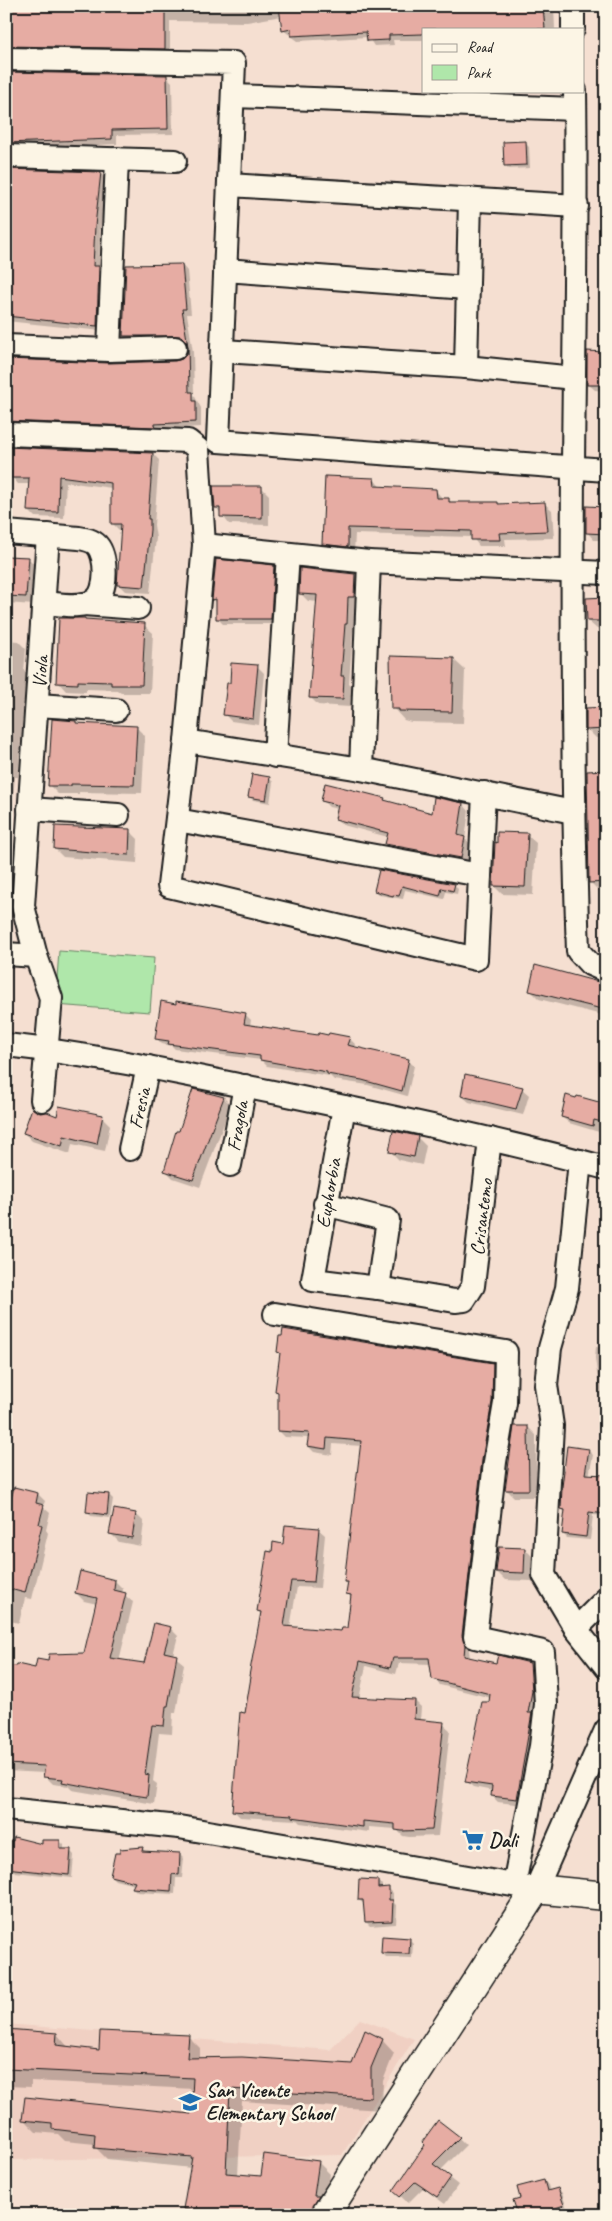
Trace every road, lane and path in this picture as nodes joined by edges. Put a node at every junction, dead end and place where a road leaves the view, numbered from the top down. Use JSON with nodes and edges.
{"nodes":[{"id":1,"x":573,"y":6,"type":"edge"},
{"id":2,"x":573,"y":28,"type":"edge"},
{"id":3,"x":6,"y":59,"type":"edge"},
{"id":4,"x":233,"y":96,"type":"junction"},
{"id":5,"x":575,"y":100,"type":"edge"},
{"id":6,"x":6,"y":156,"type":"edge"},
{"id":7,"x":117,"y":159,"type":"junction"},
{"id":8,"x":175,"y":161,"type":"dead end"},
{"id":9,"x":229,"y":185,"type":"junction"},
{"id":10,"x":470,"y":199,"type":"junction"},
{"id":11,"x":577,"y":206,"type":"junction"},
{"id":12,"x":225,"y":270,"type":"junction"},
{"id":13,"x":467,"y":288,"type":"junction"},
{"id":14,"x":6,"y":346,"type":"edge"},
{"id":15,"x":175,"y":348,"type":"dead end"},
{"id":16,"x":109,"y":350,"type":"junction"},
{"id":17,"x":223,"y":351,"type":"junction"},
{"id":18,"x":466,"y":367,"type":"junction"},
{"id":19,"x":574,"y":378,"type":"junction"},
{"id":20,"x":6,"y":434,"type":"edge"},
{"id":21,"x":573,"y":468,"type":"junction"},
{"id":22,"x":606,"y":470,"type":"edge"},
{"id":23,"x":6,"y":532,"type":"edge"},
{"id":24,"x":48,"y":535,"type":"junction"},
{"id":25,"x":204,"y":545,"type":"junction"},
{"id":26,"x":288,"y":554,"type":"junction"},
{"id":27,"x":369,"y":562,"type":"junction"},
{"id":28,"x":574,"y":573,"type":"junction"},
{"id":29,"x":606,"y":573,"type":"edge"},
{"id":30,"x":45,"y":603,"type":"junction"},
{"id":31,"x":84,"y":604,"type":"junction"},
{"id":32,"x":138,"y":608,"type":"dead end"},
{"id":33,"x":37,"y":705,"type":"junction"},
{"id":34,"x":116,"y":710,"type":"dead end"},
{"id":35,"x":186,"y":740,"type":"junction"},
{"id":36,"x":275,"y":756,"type":"junction"},
{"id":37,"x":362,"y":769,"type":"junction"},
{"id":38,"x":484,"y":793,"type":"junction"},
{"id":39,"x":30,"y":809,"type":"junction"},
{"id":40,"x":573,"y":812,"type":"junction"},
{"id":41,"x":118,"y":815,"type":"dead end"},
{"id":42,"x":177,"y":820,"type":"junction"},
{"id":43,"x":480,"y":875,"type":"junction"},
{"id":44,"x":6,"y":954,"type":"edge"},
{"id":45,"x":36,"y":956,"type":"junction"},
{"id":46,"x":606,"y":971,"type":"edge"},
{"id":47,"x":6,"y":1045,"type":"edge"},
{"id":48,"x":48,"y":1049,"type":"junction"},
{"id":49,"x":148,"y":1067,"type":"junction"},
{"id":50,"x":244,"y":1086,"type":"junction"},
{"id":51,"x":42,"y":1100,"type":"dead end"},
{"id":52,"x":344,"y":1107,"type":"junction"},
{"id":53,"x":490,"y":1139,"type":"junction"},
{"id":54,"x":130,"y":1149,"type":"dead end"},
{"id":55,"x":580,"y":1161,"type":"junction"},
{"id":56,"x":230,"y":1165,"type":"dead end"},
{"id":57,"x":606,"y":1168,"type":"edge"},
{"id":58,"x":325,"y":1204,"type":"junction"},
{"id":59,"x":378,"y":1288,"type":"junction"},
{"id":60,"x":275,"y":1314,"type":"dead end"},
{"id":61,"x":606,"y":1599,"type":"edge"},
{"id":62,"x":576,"y":1629,"type":"junction"},
{"id":63,"x":606,"y":1666,"type":"edge"},
{"id":64,"x":606,"y":1730,"type":"edge"},
{"id":65,"x":6,"y":1809,"type":"edge"},
{"id":66,"x":525,"y":1887,"type":"junction"},
{"id":67,"x":606,"y":1896,"type":"edge"},
{"id":68,"x":325,"y":2215,"type":"edge"}],
"edges":[{"from":1,"to":2,"type":"street"},
{"from":3,"to":4,"type":"street"},
{"from":4,"to":5,"type":"street"},
{"from":4,"to":9,"type":"street"},
{"from":5,"to":11,"type":"street"},
{"from":6,"to":7,"type":"street"},
{"from":7,"to":8,"type":"street"},
{"from":7,"to":16,"type":"street"},
{"from":9,"to":10,"type":"street"},
{"from":9,"to":12,"type":"street"},
{"from":10,"to":11,"type":"street"},
{"from":10,"to":13,"type":"street"},
{"from":11,"to":19,"type":"street"},
{"from":12,"to":13,"type":"street"},
{"from":12,"to":17,"type":"street"},
{"from":13,"to":18,"type":"street"},
{"from":14,"to":16,"type":"street"},
{"from":15,"to":16,"type":"street"},
{"from":17,"to":18,"type":"street"},
{"from":17,"to":21,"type":"street"},
{"from":18,"to":19,"type":"street"},
{"from":19,"to":21,"type":"street"},
{"from":20,"to":25,"type":"street"},
{"from":21,"to":22,"type":"street"},
{"from":21,"to":28,"type":"street"},
{"from":23,"to":24,"type":"street"},
{"from":24,"to":30,"type":"street","name":"Viola"},
{"from":24,"to":31,"type":"street"},
{"from":25,"to":26,"type":"street"},
{"from":25,"to":35,"type":"street"},
{"from":26,"to":27,"type":"street"},
{"from":26,"to":36,"type":"street"},
{"from":27,"to":28,"type":"street"},
{"from":27,"to":37,"type":"street"},
{"from":28,"to":29,"type":"street"},
{"from":28,"to":40,"type":"street"},
{"from":30,"to":31,"type":"street"},
{"from":30,"to":33,"type":"street","name":"Viola"},
{"from":31,"to":32,"type":"street"},
{"from":33,"to":34,"type":"street"},
{"from":33,"to":39,"type":"street","name":"Viola"},
{"from":35,"to":36,"type":"street"},
{"from":35,"to":42,"type":"street"},
{"from":36,"to":37,"type":"street"},
{"from":37,"to":38,"type":"street"},
{"from":38,"to":40,"type":"street"},
{"from":38,"to":43,"type":"street"},
{"from":39,"to":41,"type":"street"},
{"from":39,"to":45,"type":"street","name":"Viola"},
{"from":40,"to":46,"type":"street"},
{"from":42,"to":43,"type":"street"},
{"from":42,"to":43,"type":"street"},
{"from":44,"to":45,"type":"street"},
{"from":45,"to":48,"type":"street","name":"Viola"},
{"from":47,"to":48,"type":"street"},
{"from":48,"to":49,"type":"street"},
{"from":48,"to":51,"type":"street","name":"Viola"},
{"from":49,"to":50,"type":"street"},
{"from":49,"to":54,"type":"street","name":"Fresia"},
{"from":50,"to":52,"type":"street"},
{"from":50,"to":56,"type":"street","name":"Fragola"},
{"from":52,"to":53,"type":"street"},
{"from":52,"to":58,"type":"street","name":"Euphorbia"},
{"from":53,"to":55,"type":"street"},
{"from":53,"to":59,"type":"street","name":"Crisantemo"},
{"from":55,"to":57,"type":"street"},
{"from":55,"to":62,"type":"street"},
{"from":58,"to":59,"type":"street"},
{"from":58,"to":59,"type":"street","name":"Euphorbia"},
{"from":60,"to":66,"type":"street"},
{"from":61,"to":62,"type":"street"},
{"from":62,"to":63,"type":"street"},
{"from":64,"to":66,"type":"street"},
{"from":65,"to":66,"type":"street"},
{"from":66,"to":67,"type":"street"},
{"from":66,"to":68,"type":"street"}]}
